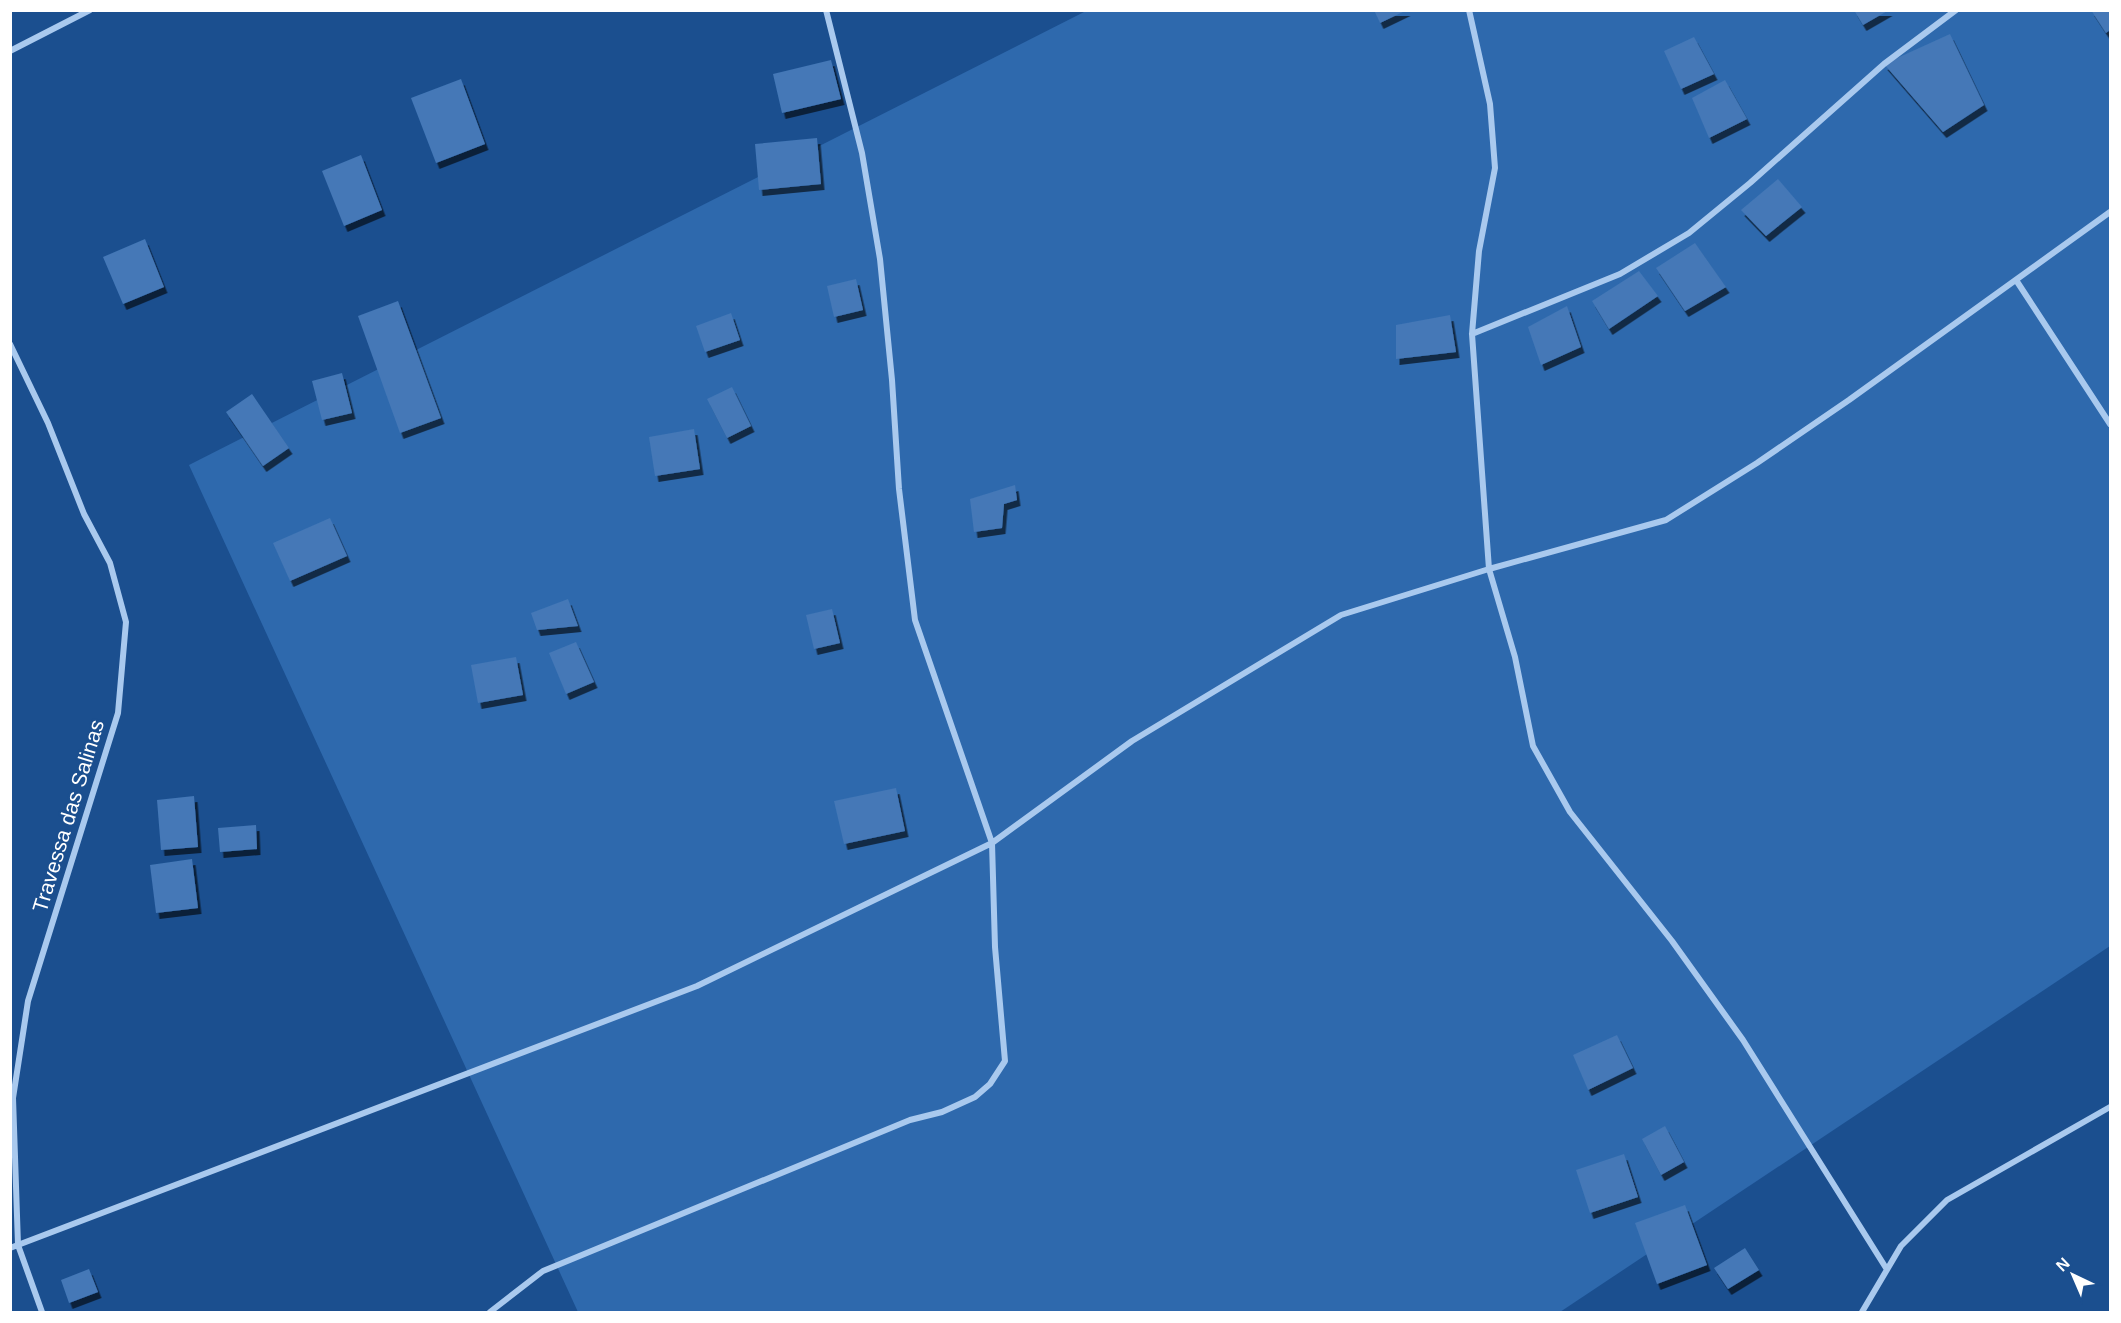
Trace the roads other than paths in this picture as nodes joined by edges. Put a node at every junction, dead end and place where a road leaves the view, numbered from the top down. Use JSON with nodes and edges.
{"nodes":[{"id":1,"x":90,"y":10,"type":"edge"},
{"id":2,"x":826,"y":10,"type":"edge"},
{"id":3,"x":1469,"y":10,"type":"edge"},
{"id":4,"x":1956,"y":10,"type":"edge"},
{"id":5,"x":10,"y":51,"type":"edge"},
{"id":6,"x":2110,"y":212,"type":"edge"},
{"id":7,"x":2016,"y":280,"type":"junction"},
{"id":8,"x":1472,"y":334,"type":"junction"},
{"id":9,"x":10,"y":344,"type":"edge"},
{"id":10,"x":2110,"y":424,"type":"edge"},
{"id":11,"x":1489,"y":569,"type":"junction"},
{"id":12,"x":992,"y":843,"type":"junction"},
{"id":13,"x":2110,"y":1107,"type":"edge"},
{"id":14,"x":18,"y":1245,"type":"junction"},
{"id":15,"x":10,"y":1248,"type":"edge"},
{"id":16,"x":1886,"y":1268,"type":"junction"},
{"id":17,"x":42,"y":1312,"type":"edge"},
{"id":18,"x":490,"y":1312,"type":"edge"},
{"id":19,"x":1862,"y":1312,"type":"edge"}],
"edges":[{"from":1,"to":5,"type":"street"},
{"from":2,"to":12,"type":"street"},
{"from":3,"to":8,"type":"street"},
{"from":4,"to":8,"type":"street"},
{"from":6,"to":7,"type":"street"},
{"from":7,"to":10,"type":"street"},
{"from":7,"to":11,"type":"street"},
{"from":8,"to":11,"type":"street"},
{"from":9,"to":14,"type":"street","name":"Travessa das Salinas"},
{"from":11,"to":12,"type":"street"},
{"from":11,"to":16,"type":"street"},
{"from":12,"to":14,"type":"street"},
{"from":12,"to":18,"type":"street"},
{"from":13,"to":16,"type":"street"},
{"from":14,"to":15,"type":"street"},
{"from":14,"to":17,"type":"street","name":"Travessa das Salinas"},
{"from":16,"to":19,"type":"street"}]}
